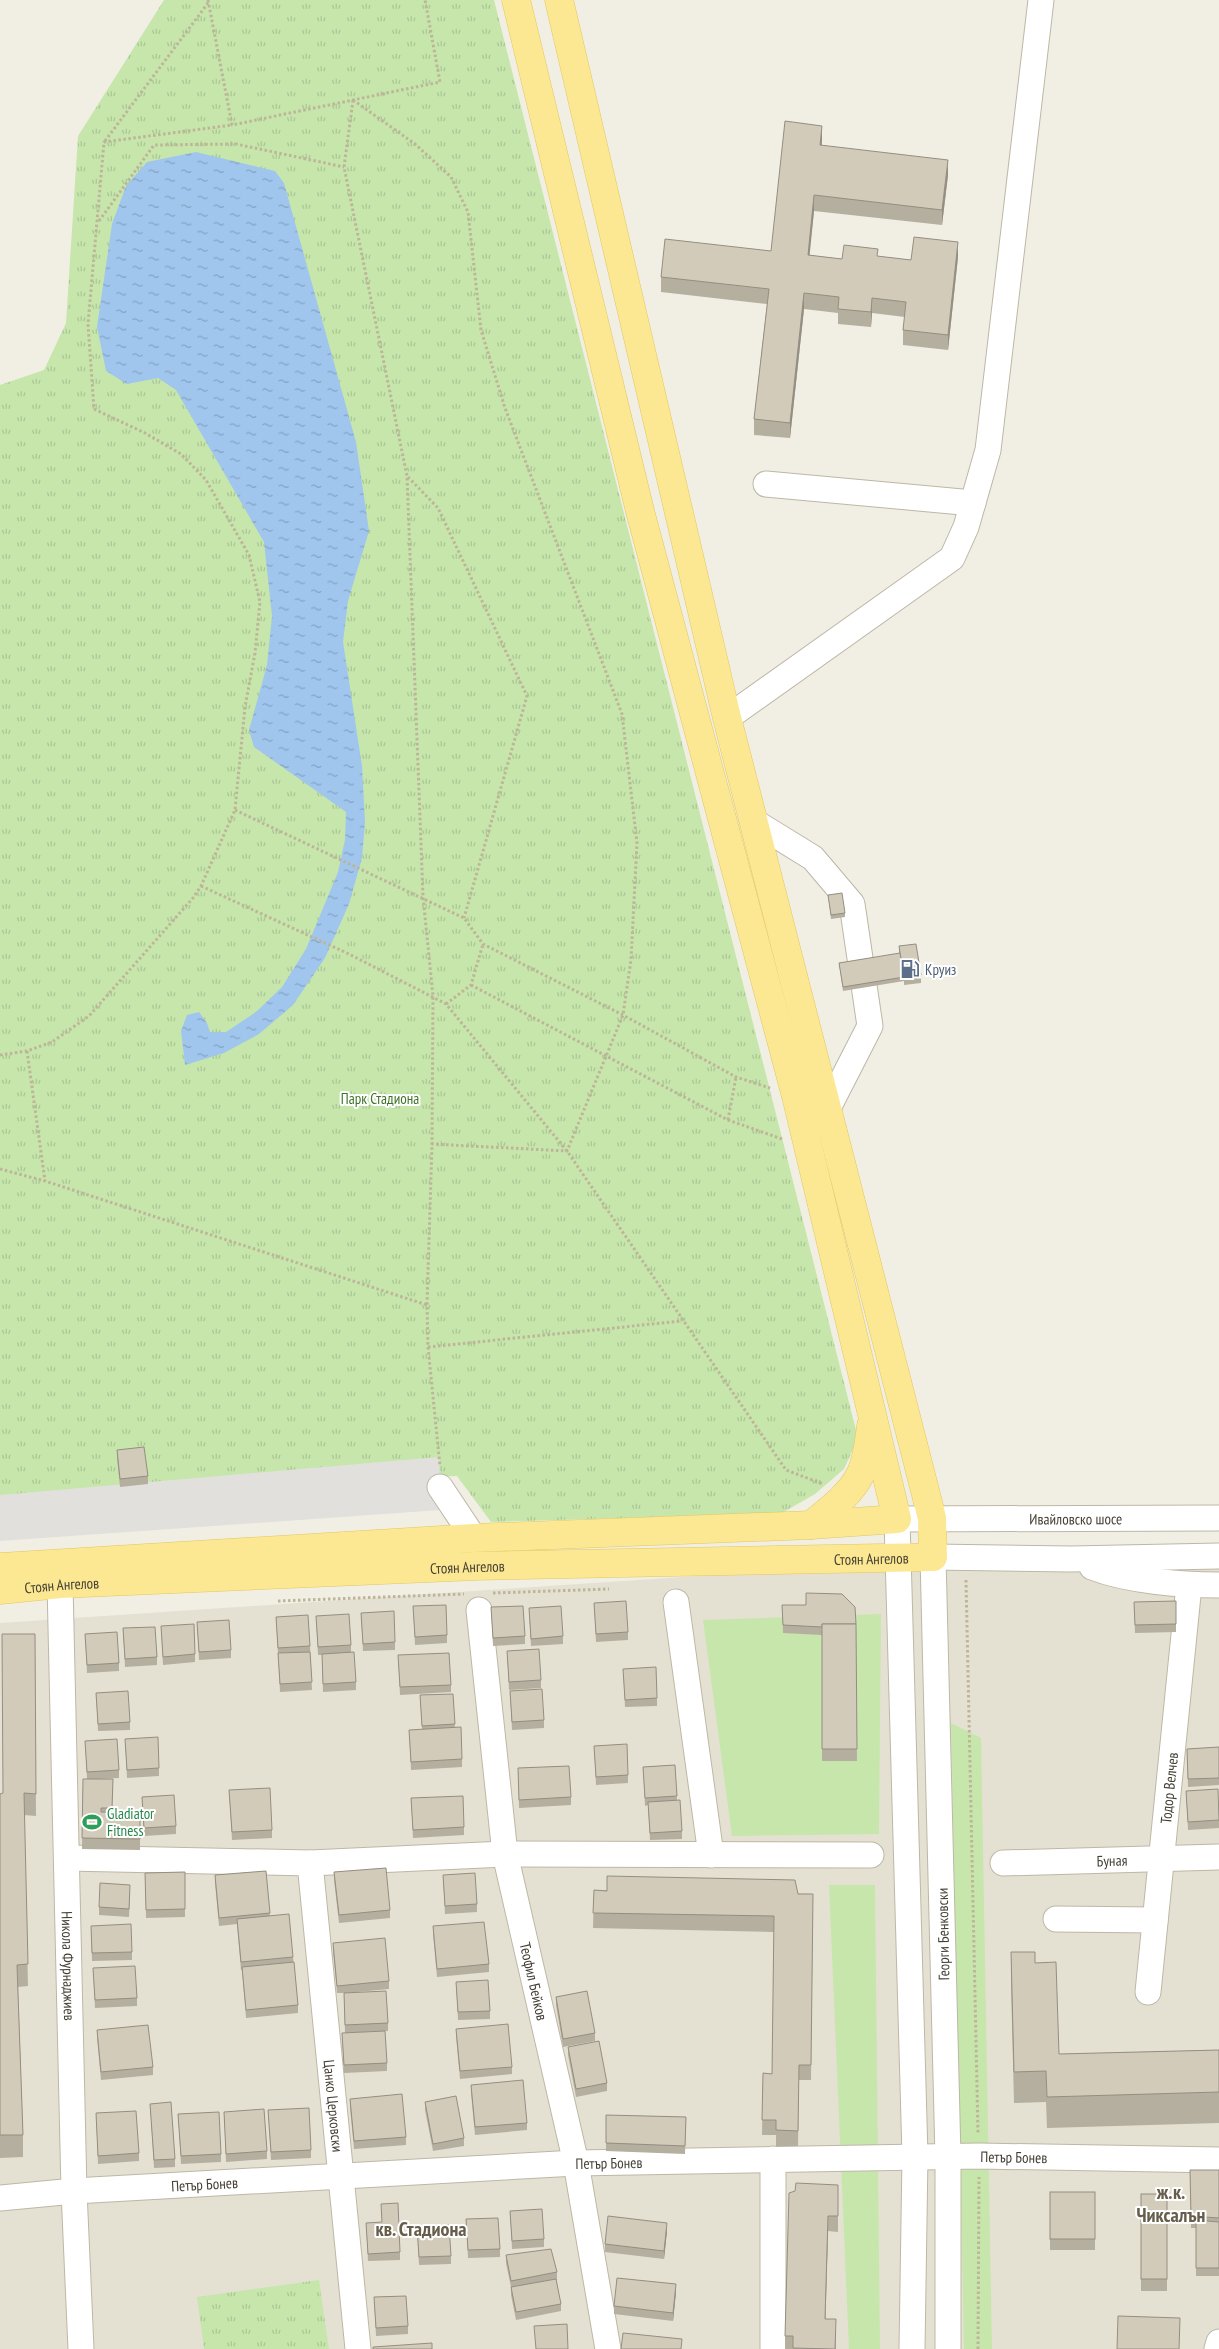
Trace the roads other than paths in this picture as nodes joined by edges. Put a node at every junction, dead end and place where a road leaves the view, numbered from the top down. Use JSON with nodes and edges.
{"nodes":[{"id":1,"x":516,"y":0,"type":"edge"},
{"id":2,"x":559,"y":0,"type":"edge"},
{"id":3,"x":1041,"y":0,"type":"edge"},
{"id":4,"x":766,"y":484,"type":"dead end"},
{"id":5,"x":973,"y":504,"type":"junction"},
{"id":6,"x":727,"y":718,"type":"junction"},
{"id":7,"x":753,"y":821,"type":"junction"},
{"id":8,"x":828,"y":1110,"type":"junction"},
{"id":9,"x":872,"y":1412,"type":"junction"},
{"id":10,"x":440,"y":1487,"type":"road end"},
{"id":11,"x":932,"y":1518,"type":"junction"},
{"id":12,"x":1219,"y":1518,"type":"edge"},
{"id":13,"x":897,"y":1519,"type":"junction"},
{"id":14,"x":811,"y":1526,"type":"junction"},
{"id":15,"x":474,"y":1538,"type":"junction"},
{"id":16,"x":1219,"y":1556,"type":"edge"},
{"id":17,"x":899,"y":1557,"type":"junction"},
{"id":18,"x":933,"y":1557,"type":"junction"},
{"id":19,"x":1071,"y":1559,"type":"junction"},
{"id":20,"x":0,"y":1567,"type":"edge"},
{"id":21,"x":60,"y":1584,"type":"junction"},
{"id":22,"x":1189,"y":1585,"type":"junction"},
{"id":23,"x":1219,"y":1585,"type":"edge"},
{"id":24,"x":0,"y":1590,"type":"edge"},
{"id":25,"x":478,"y":1599,"type":"road end"},
{"id":26,"x":676,"y":1602,"type":"dead end"},
{"id":27,"x":504,"y":1854,"type":"junction"},
{"id":28,"x":711,"y":1855,"type":"junction"},
{"id":29,"x":871,"y":1855,"type":"dead end"},
{"id":30,"x":1219,"y":1857,"type":"edge"},
{"id":31,"x":66,"y":1858,"type":"junction"},
{"id":32,"x":1161,"y":1858,"type":"junction"},
{"id":33,"x":310,"y":1863,"type":"junction"},
{"id":34,"x":1004,"y":1863,"type":"dead end"},
{"id":35,"x":1056,"y":1919,"type":"dead end"},
{"id":36,"x":1155,"y":1920,"type":"junction"},
{"id":37,"x":1148,"y":1992,"type":"dead end"},
{"id":38,"x":915,"y":2156,"type":"junction"},
{"id":39,"x":948,"y":2157,"type":"junction"},
{"id":40,"x":773,"y":2158,"type":"junction"},
{"id":41,"x":1219,"y":2160,"type":"edge"},
{"id":42,"x":576,"y":2163,"type":"junction"},
{"id":43,"x":341,"y":2175,"type":"junction"},
{"id":44,"x":74,"y":2192,"type":"junction"},
{"id":45,"x":0,"y":2198,"type":"edge"},
{"id":46,"x":1219,"y":2342,"type":"edge"},
{"id":47,"x":81,"y":2349,"type":"edge"},
{"id":48,"x":358,"y":2349,"type":"edge"},
{"id":49,"x":608,"y":2349,"type":"edge"},
{"id":50,"x":773,"y":2349,"type":"edge"},
{"id":51,"x":912,"y":2349,"type":"edge"},
{"id":52,"x":948,"y":2349,"type":"edge"},
{"id":53,"x":1217,"y":2349,"type":"edge"}],
"edges":[{"from":1,"to":9,"type":"main road"},
{"from":2,"to":6,"type":"main road","name":"Георги Бенковски"},
{"from":3,"to":5,"type":"street"},
{"from":4,"to":5,"type":"street"},
{"from":5,"to":6,"type":"street"},
{"from":6,"to":7,"type":"main road","name":"Георги Бенковски"},
{"from":7,"to":8,"type":"main road","name":"Георги Бенковски"},
{"from":7,"to":8,"type":"street"},
{"from":8,"to":11,"type":"main road","name":"Георги Бенковски"},
{"from":9,"to":13,"type":"main road"},
{"from":9,"to":14,"type":"main road"},
{"from":10,"to":15,"type":"street"},
{"from":11,"to":12,"type":"street","name":"Ивайловско шосе"},
{"from":11,"to":13,"type":"street","name":"Стоян Ангелов"},
{"from":11,"to":18,"type":"main road","name":"Георги Бенковски"},
{"from":13,"to":14,"type":"main road","name":"Стоян Ангелов"},
{"from":13,"to":17,"type":"street"},
{"from":14,"to":15,"type":"main road","name":"Стоян Ангелов"},
{"from":15,"to":20,"type":"main road","name":"Стоян Ангелов"},
{"from":16,"to":19,"type":"street"},
{"from":17,"to":18,"type":"main road","name":"Стоян Ангелов"},
{"from":17,"to":21,"type":"main road","name":"Стоян Ангелов"},
{"from":17,"to":38,"type":"street"},
{"from":18,"to":19,"type":"street"},
{"from":18,"to":39,"type":"street","name":"Георги Бенковски"},
{"from":19,"to":22,"type":"street"},
{"from":21,"to":24,"type":"main road","name":"Стоян Ангелов"},
{"from":21,"to":31,"type":"street","name":"Никола Фурнаджиев"},
{"from":22,"to":23,"type":"street"},
{"from":22,"to":32,"type":"street","name":"Тодор Велчев"},
{"from":25,"to":27,"type":"street","name":"Теофил Бейков"},
{"from":26,"to":28,"type":"street"},
{"from":27,"to":28,"type":"street"},
{"from":27,"to":33,"type":"street"},
{"from":27,"to":42,"type":"street","name":"Теофил Бейков"},
{"from":28,"to":29,"type":"street"},
{"from":30,"to":32,"type":"street","name":"Буная"},
{"from":31,"to":33,"type":"street"},
{"from":31,"to":44,"type":"street","name":"Никола Фурнаджиев"},
{"from":32,"to":34,"type":"street","name":"Буная"},
{"from":32,"to":36,"type":"street","name":"Тодор Велчев"},
{"from":33,"to":43,"type":"street","name":"Цанко Церковски"},
{"from":35,"to":36,"type":"street"},
{"from":36,"to":37,"type":"street","name":"Тодор Велчев"},
{"from":38,"to":39,"type":"street","name":"Петър Бонев"},
{"from":38,"to":40,"type":"street","name":"Петър Бонев"},
{"from":38,"to":51,"type":"street"},
{"from":39,"to":41,"type":"street","name":"Петър Бонев"},
{"from":39,"to":52,"type":"street","name":"Георги Бенковски"},
{"from":40,"to":42,"type":"street","name":"Петър Бонев"},
{"from":40,"to":50,"type":"street"},
{"from":42,"to":43,"type":"street","name":"Петър Бонев"},
{"from":42,"to":49,"type":"street","name":"Теофил Бейков"},
{"from":43,"to":44,"type":"street","name":"Петър Бонев"},
{"from":43,"to":48,"type":"street","name":"Цанко Церковски"},
{"from":44,"to":45,"type":"street","name":"Петър Бонев"},
{"from":44,"to":47,"type":"street","name":"Никола Фурнаджиев"},
{"from":46,"to":53,"type":"street"}]}
